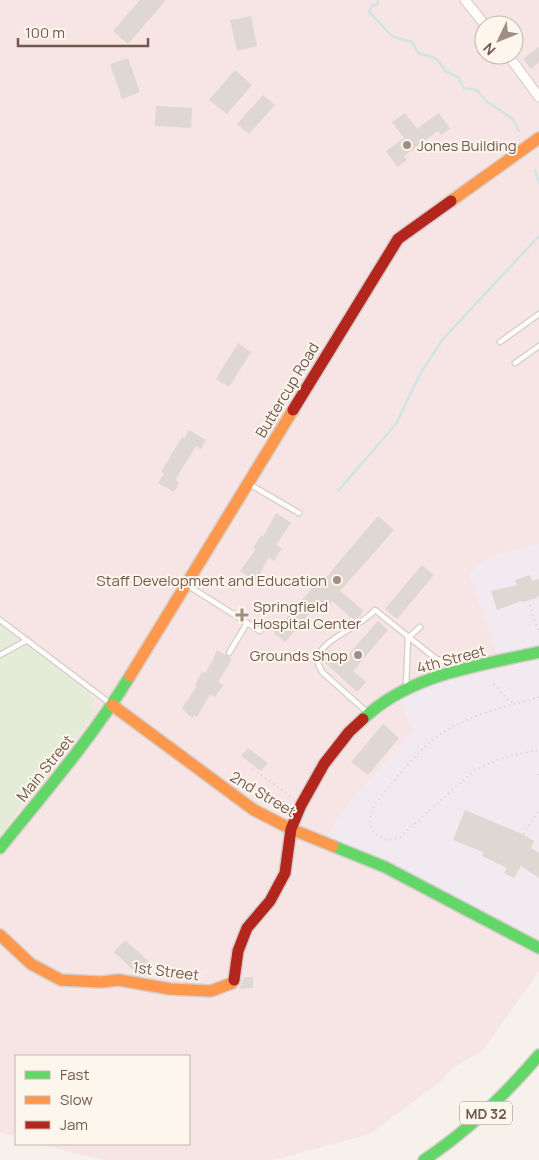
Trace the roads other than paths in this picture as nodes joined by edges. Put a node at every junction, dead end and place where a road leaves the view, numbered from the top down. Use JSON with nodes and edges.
{"nodes":[{"id":1,"x":465,"y":0,"type":"edge"},
{"id":2,"x":477,"y":15,"type":"edge"},
{"id":3,"x":515,"y":65,"type":"edge"},
{"id":4,"x":539,"y":97,"type":"edge"},
{"id":5,"x":539,"y":138,"type":"edge"},
{"id":6,"x":539,"y":314,"type":"edge"},
{"id":7,"x":500,"y":342,"type":"dead end"},
{"id":8,"x":538,"y":347,"type":"edge"},
{"id":9,"x":515,"y":363,"type":"dead end"},
{"id":10,"x":248,"y":483,"type":"junction"},
{"id":11,"x":298,"y":513,"type":"dead end"},
{"id":12,"x":187,"y":584,"type":"junction"},
{"id":13,"x":0,"y":620,"type":"edge"},
{"id":14,"x":247,"y":623,"type":"junction"},
{"id":15,"x":420,"y":627,"type":"dead end"},
{"id":16,"x":260,"y":631,"type":"dead end"},
{"id":17,"x":408,"y":638,"type":"junction"},
{"id":18,"x":27,"y":640,"type":"junction"},
{"id":19,"x":539,"y":652,"type":"edge"},
{"id":20,"x":1,"y":653,"type":"edge"},
{"id":21,"x":229,"y":653,"type":"dead end"},
{"id":22,"x":463,"y":669,"type":"junction"},
{"id":23,"x":406,"y":688,"type":"junction"},
{"id":24,"x":112,"y":705,"type":"junction"},
{"id":25,"x":369,"y":714,"type":"junction"},
{"id":26,"x":290,"y":828,"type":"junction"},
{"id":27,"x":0,"y":848,"type":"edge"},
{"id":28,"x":0,"y":935,"type":"edge"},
{"id":29,"x":539,"y":948,"type":"edge"},
{"id":30,"x":539,"y":1055,"type":"edge"},
{"id":31,"x":424,"y":1160,"type":"edge"}],
"edges":[{"from":1,"to":2,"type":"street"},
{"from":3,"to":4,"type":"street"},
{"from":5,"to":10,"type":"street","name":"Buttercup Road"},
{"from":6,"to":7,"type":"lane"},
{"from":8,"to":9,"type":"lane"},
{"from":10,"to":11,"type":"lane"},
{"from":10,"to":12,"type":"street","name":"Buttercup Road"},
{"from":12,"to":14,"type":"lane"},
{"from":12,"to":24,"type":"street","name":"Buttercup Road"},
{"from":13,"to":18,"type":"lane","name":"2nd Street"},
{"from":14,"to":16,"type":"lane"},
{"from":14,"to":21,"type":"lane"},
{"from":15,"to":17,"type":"lane"},
{"from":17,"to":22,"type":"lane"},
{"from":17,"to":23,"type":"lane"},
{"from":17,"to":25,"type":"lane"},
{"from":18,"to":20,"type":"lane"},
{"from":18,"to":24,"type":"lane","name":"2nd Street"},
{"from":19,"to":22,"type":"street","name":"4th Street"},
{"from":22,"to":23,"type":"street","name":"4th Street"},
{"from":23,"to":25,"type":"street","name":"4th Street"},
{"from":24,"to":26,"type":"street","name":"2nd Street"},
{"from":24,"to":27,"type":"street","name":"Main Street"},
{"from":25,"to":26,"type":"street","name":"4th Street"},
{"from":26,"to":28,"type":"street","name":"1st Street"},
{"from":26,"to":29,"type":"street","name":"2nd Street"},
{"from":30,"to":31,"type":"street","number":"MD 32"}]}
